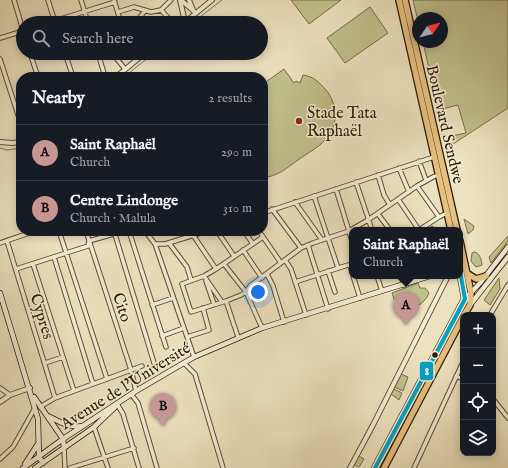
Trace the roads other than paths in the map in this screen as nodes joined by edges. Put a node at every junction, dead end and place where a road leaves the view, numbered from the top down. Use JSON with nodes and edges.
{"nodes":[{"id":1,"x":14,"y":0,"type":"edge"},
{"id":2,"x":48,"y":0,"type":"edge"},
{"id":3,"x":81,"y":0,"type":"edge"},
{"id":4,"x":171,"y":0,"type":"edge"},
{"id":5,"x":180,"y":0,"type":"edge"},
{"id":6,"x":189,"y":0,"type":"edge"},
{"id":7,"x":204,"y":0,"type":"edge"},
{"id":8,"x":399,"y":0,"type":"edge"},
{"id":9,"x":405,"y":0,"type":"edge"},
{"id":10,"x":114,"y":1,"type":"edge"},
{"id":11,"x":210,"y":1,"type":"edge"},
{"id":12,"x":161,"y":10,"type":"junction"},
{"id":13,"x":145,"y":11,"type":"junction"},
{"id":14,"x":195,"y":11,"type":"junction"},
{"id":15,"x":84,"y":12,"type":"junction"},
{"id":16,"x":118,"y":12,"type":"junction"},
{"id":17,"x":19,"y":16,"type":"edge"},
{"id":18,"x":53,"y":16,"type":"edge"},
{"id":19,"x":72,"y":16,"type":"edge"},
{"id":20,"x":85,"y":16,"type":"edge"},
{"id":21,"x":119,"y":16,"type":"edge"},
{"id":22,"x":140,"y":16,"type":"edge"},
{"id":23,"x":166,"y":16,"type":"edge"},
{"id":24,"x":183,"y":16,"type":"edge"},
{"id":25,"x":190,"y":16,"type":"edge"},
{"id":26,"x":16,"y":33,"type":"edge"},
{"id":27,"x":0,"y":38,"type":"edge"},
{"id":28,"x":0,"y":59,"type":"edge"},
{"id":29,"x":32,"y":60,"type":"edge"},
{"id":30,"x":67,"y":60,"type":"edge"},
{"id":31,"x":100,"y":60,"type":"edge"},
{"id":32,"x":118,"y":60,"type":"edge"},
{"id":33,"x":136,"y":60,"type":"edge"},
{"id":34,"x":125,"y":69,"type":"junction"},
{"id":35,"x":36,"y":72,"type":"edge"},
{"id":36,"x":71,"y":72,"type":"edge"},
{"id":37,"x":104,"y":72,"type":"edge"},
{"id":38,"x":122,"y":72,"type":"edge"},
{"id":39,"x":16,"y":109,"type":"edge"},
{"id":40,"x":0,"y":142,"type":"edge"},
{"id":41,"x":16,"y":143,"type":"edge"},
{"id":42,"x":434,"y":157,"type":"junction"},
{"id":43,"x":419,"y":161,"type":"junction"},
{"id":44,"x":399,"y":168,"type":"junction"},
{"id":45,"x":378,"y":175,"type":"junction"},
{"id":46,"x":438,"y":175,"type":"junction"},
{"id":47,"x":426,"y":180,"type":"junction"},
{"id":48,"x":356,"y":182,"type":"junction"},
{"id":49,"x":417,"y":186,"type":"junction"},
{"id":50,"x":336,"y":189,"type":"junction"},
{"id":51,"x":409,"y":192,"type":"junction"},
{"id":52,"x":314,"y":196,"type":"junction"},
{"id":53,"x":398,"y":199,"type":"junction"},
{"id":54,"x":295,"y":202,"type":"junction"},
{"id":55,"x":390,"y":205,"type":"junction"},
{"id":56,"x":272,"y":209,"type":"junction"},
{"id":57,"x":268,"y":210,"type":"edge"},
{"id":58,"x":447,"y":213,"type":"junction"},
{"id":59,"x":378,"y":214,"type":"junction"},
{"id":60,"x":439,"y":216,"type":"junction"},
{"id":61,"x":368,"y":220,"type":"junction"},
{"id":62,"x":357,"y":227,"type":"edge"},
{"id":63,"x":371,"y":227,"type":"edge"},
{"id":64,"x":388,"y":227,"type":"edge"},
{"id":65,"x":417,"y":227,"type":"edge"},
{"id":66,"x":423,"y":227,"type":"edge"},
{"id":67,"x":449,"y":227,"type":"edge"},
{"id":68,"x":456,"y":227,"type":"edge"},
{"id":69,"x":349,"y":232,"type":"joint"},
{"id":70,"x":21,"y":236,"type":"edge"},
{"id":71,"x":61,"y":236,"type":"edge"},
{"id":72,"x":88,"y":236,"type":"edge"},
{"id":73,"x":104,"y":236,"type":"edge"},
{"id":74,"x":116,"y":236,"type":"edge"},
{"id":75,"x":131,"y":236,"type":"edge"},
{"id":76,"x":149,"y":236,"type":"edge"},
{"id":77,"x":193,"y":236,"type":"joint"},
{"id":78,"x":220,"y":236,"type":"edge"},
{"id":79,"x":247,"y":236,"type":"edge"},
{"id":80,"x":263,"y":237,"type":"joint"},
{"id":81,"x":328,"y":238,"type":"junction"},
{"id":82,"x":322,"y":240,"type":"junction"},
{"id":83,"x":7,"y":241,"type":"junction"},
{"id":84,"x":90,"y":241,"type":"junction"},
{"id":85,"x":0,"y":243,"type":"edge"},
{"id":86,"x":169,"y":243,"type":"junction"},
{"id":87,"x":155,"y":244,"type":"junction"},
{"id":88,"x":253,"y":244,"type":"junction"},
{"id":89,"x":308,"y":245,"type":"junction"},
{"id":90,"x":508,"y":247,"type":"edge"},
{"id":91,"x":301,"y":248,"type":"junction"},
{"id":92,"x":243,"y":250,"type":"junction"},
{"id":93,"x":66,"y":253,"type":"junction"},
{"id":94,"x":234,"y":256,"type":"junction"},
{"id":95,"x":54,"y":257,"type":"junction"},
{"id":96,"x":508,"y":257,"type":"edge"},
{"id":97,"x":285,"y":260,"type":"junction"},
{"id":98,"x":281,"y":263,"type":"junction"},
{"id":99,"x":33,"y":264,"type":"junction"},
{"id":100,"x":224,"y":264,"type":"junction"},
{"id":101,"x":349,"y":265,"type":"edge"},
{"id":102,"x":463,"y":265,"type":"edge"},
{"id":103,"x":338,"y":268,"type":"junction"},
{"id":104,"x":16,"y":269,"type":"junction"},
{"id":105,"x":216,"y":269,"type":"junction"},
{"id":106,"x":328,"y":271,"type":"junction"},
{"id":107,"x":267,"y":274,"type":"junction"},
{"id":108,"x":468,"y":274,"type":"junction"},
{"id":109,"x":317,"y":275,"type":"junction"},
{"id":110,"x":204,"y":276,"type":"junction"},
{"id":111,"x":486,"y":276,"type":"junction"},
{"id":112,"x":262,"y":278,"type":"junction"},
{"id":113,"x":354,"y":279,"type":"edge"},
{"id":114,"x":378,"y":279,"type":"edge"},
{"id":115,"x":402,"y":279,"type":"edge"},
{"id":116,"x":419,"y":279,"type":"edge"},
{"id":117,"x":446,"y":279,"type":"edge"},
{"id":118,"x":462,"y":279,"type":"edge"},
{"id":119,"x":191,"y":280,"type":"junction"},
{"id":120,"x":295,"y":282,"type":"junction"},
{"id":121,"x":404,"y":285,"type":"junction"},
{"id":122,"x":508,"y":285,"type":"edge"},
{"id":123,"x":246,"y":292,"type":"junction"},
{"id":124,"x":335,"y":292,"type":"dead end"},
{"id":125,"x":382,"y":292,"type":"junction"},
{"id":126,"x":503,"y":292,"type":"junction"},
{"id":127,"x":0,"y":293,"type":"edge"},
{"id":128,"x":471,"y":293,"type":"junction"},
{"id":129,"x":508,"y":295,"type":"edge"},
{"id":130,"x":173,"y":298,"type":"junction"},
{"id":131,"x":360,"y":298,"type":"junction"},
{"id":132,"x":465,"y":299,"type":"junction"},
{"id":133,"x":224,"y":301,"type":"junction"},
{"id":134,"x":214,"y":304,"type":"junction"},
{"id":135,"x":152,"y":305,"type":"junction"},
{"id":136,"x":470,"y":305,"type":"junction"},
{"id":137,"x":203,"y":308,"type":"junction"},
{"id":138,"x":328,"y":309,"type":"junction"},
{"id":139,"x":466,"y":312,"type":"edge"},
{"id":140,"x":492,"y":312,"type":"edge"},
{"id":141,"x":306,"y":315,"type":"junction"},
{"id":142,"x":284,"y":322,"type":"junction"},
{"id":143,"x":460,"y":324,"type":"edge"},
{"id":144,"x":184,"y":328,"type":"junction"},
{"id":145,"x":262,"y":328,"type":"junction"},
{"id":146,"x":162,"y":336,"type":"junction"},
{"id":147,"x":187,"y":337,"type":"junction"},
{"id":148,"x":238,"y":338,"type":"junction"},
{"id":149,"x":166,"y":347,"type":"dead end"},
{"id":150,"x":193,"y":355,"type":"junction"},
{"id":151,"x":63,"y":357,"type":"junction"},
{"id":152,"x":154,"y":362,"type":"dead end"},
{"id":153,"x":45,"y":363,"type":"junction"},
{"id":154,"x":184,"y":363,"type":"junction"},
{"id":155,"x":142,"y":366,"type":"dead end"},
{"id":156,"x":460,"y":368,"type":"edge"},
{"id":157,"x":131,"y":370,"type":"junction"},
{"id":158,"x":456,"y":376,"type":"junction"},
{"id":159,"x":460,"y":378,"type":"edge"},
{"id":160,"x":107,"y":379,"type":"junction"},
{"id":161,"x":93,"y":384,"type":"junction"},
{"id":162,"x":0,"y":388,"type":"edge"},
{"id":163,"x":30,"y":390,"type":"junction"},
{"id":164,"x":74,"y":390,"type":"junction"},
{"id":165,"x":133,"y":392,"type":"junction"},
{"id":166,"x":10,"y":395,"type":"junction"},
{"id":167,"x":55,"y":398,"type":"junction"},
{"id":168,"x":0,"y":402,"type":"edge"},
{"id":169,"x":496,"y":403,"type":"edge"},
{"id":170,"x":117,"y":404,"type":"junction"},
{"id":171,"x":38,"y":407,"type":"junction"},
{"id":172,"x":46,"y":414,"type":"junction"},
{"id":173,"x":508,"y":418,"type":"edge"},
{"id":174,"x":84,"y":425,"type":"junction"},
{"id":175,"x":94,"y":427,"type":"junction"},
{"id":176,"x":63,"y":439,"type":"junction"},
{"id":177,"x":38,"y":444,"type":"junction"},
{"id":178,"x":64,"y":448,"type":"junction"},
{"id":179,"x":134,"y":448,"type":"junction"},
{"id":180,"x":39,"y":457,"type":"junction"},
{"id":181,"x":104,"y":458,"type":"junction"},
{"id":182,"x":0,"y":459,"type":"edge"},
{"id":183,"x":43,"y":463,"type":"junction"},
{"id":184,"x":22,"y":468,"type":"edge"},
{"id":185,"x":35,"y":468,"type":"edge"},
{"id":186,"x":65,"y":468,"type":"edge"},
{"id":187,"x":70,"y":468,"type":"edge"},
{"id":188,"x":108,"y":468,"type":"edge"},
{"id":189,"x":139,"y":468,"type":"edge"},
{"id":190,"x":157,"y":468,"type":"edge"},
{"id":191,"x":223,"y":468,"type":"edge"},
{"id":192,"x":350,"y":468,"type":"edge"},
{"id":193,"x":375,"y":468,"type":"edge"},
{"id":194,"x":384,"y":468,"type":"edge"},
{"id":195,"x":414,"y":468,"type":"edge"}],
"edges":[{"from":1,"to":17,"type":"street"},
{"from":2,"to":18,"type":"street"},
{"from":3,"to":15,"type":"street"},
{"from":4,"to":12,"type":"street"},
{"from":5,"to":14,"type":"street"},
{"from":5,"to":24,"type":"street"},
{"from":6,"to":14,"type":"street"},
{"from":7,"to":11,"type":"street"},
{"from":8,"to":42,"type":"highway","name":"Boulevard Sendwe"},
{"from":9,"to":68,"type":"highway","name":"Boulevard Sendwe"},
{"from":10,"to":15,"type":"street"},
{"from":10,"to":16,"type":"street"},
{"from":11,"to":14,"type":"street"},
{"from":12,"to":13,"type":"street"},
{"from":12,"to":23,"type":"street"},
{"from":13,"to":16,"type":"street"},
{"from":13,"to":22,"type":"street"},
{"from":14,"to":25,"type":"street"},
{"from":15,"to":19,"type":"street"},
{"from":15,"to":20,"type":"street"},
{"from":16,"to":21,"type":"street"},
{"from":26,"to":27,"type":"street"},
{"from":28,"to":39,"type":"street"},
{"from":29,"to":35,"type":"street"},
{"from":30,"to":36,"type":"street"},
{"from":31,"to":37,"type":"street"},
{"from":32,"to":34,"type":"street"},
{"from":33,"to":34,"type":"street"},
{"from":34,"to":38,"type":"street"},
{"from":40,"to":41,"type":"street"},
{"from":42,"to":43,"type":"street"},
{"from":42,"to":46,"type":"highway","name":"Boulevard Sendwe"},
{"from":43,"to":44,"type":"street"},
{"from":43,"to":47,"type":"street"},
{"from":44,"to":45,"type":"street"},
{"from":44,"to":51,"type":"street"},
{"from":45,"to":48,"type":"street"},
{"from":45,"to":55,"type":"street"},
{"from":46,"to":47,"type":"street"},
{"from":46,"to":58,"type":"highway","name":"Boulevard Sendwe"},
{"from":47,"to":49,"type":"street"},
{"from":48,"to":50,"type":"street"},
{"from":48,"to":61,"type":"street"},
{"from":49,"to":51,"type":"street"},
{"from":49,"to":60,"type":"street"},
{"from":50,"to":52,"type":"street"},
{"from":50,"to":69,"type":"street"},
{"from":51,"to":53,"type":"street"},
{"from":52,"to":54,"type":"street"},
{"from":52,"to":81,"type":"street"},
{"from":53,"to":55,"type":"street"},
{"from":53,"to":65,"type":"street"},
{"from":54,"to":56,"type":"street"},
{"from":54,"to":82,"type":"street"},
{"from":55,"to":59,"type":"street"},
{"from":56,"to":57,"type":"street"},
{"from":56,"to":91,"type":"street"},
{"from":58,"to":60,"type":"street"},
{"from":58,"to":67,"type":"highway","name":"Boulevard Sendwe"},
{"from":59,"to":61,"type":"street"},
{"from":59,"to":64,"type":"street"},
{"from":60,"to":66,"type":"street"},
{"from":61,"to":62,"type":"street"},
{"from":61,"to":63,"type":"street"},
{"from":69,"to":81,"type":"street"},
{"from":70,"to":83,"type":"street"},
{"from":71,"to":93,"type":"street"},
{"from":72,"to":84,"type":"street","name":"Cito"},
{"from":73,"to":84,"type":"street"},
{"from":74,"to":152,"type":"street"},
{"from":75,"to":135,"type":"street"},
{"from":76,"to":87,"type":"street"},
{"from":77,"to":86,"type":"street"},
{"from":77,"to":105,"type":"street"},
{"from":78,"to":94,"type":"street"},
{"from":79,"to":88,"type":"street"},
{"from":80,"to":88,"type":"street"},
{"from":80,"to":98,"type":"street"},
{"from":81,"to":82,"type":"street"},
{"from":81,"to":103,"type":"street"},
{"from":82,"to":89,"type":"street"},
{"from":83,"to":85,"type":"street"},
{"from":83,"to":104,"type":"street","name":"Cypres"},
{"from":84,"to":93,"type":"street"},
{"from":84,"to":157,"type":"street","name":"Cito"},
{"from":86,"to":87,"type":"street"},
{"from":86,"to":119,"type":"street"},
{"from":87,"to":130,"type":"street"},
{"from":88,"to":92,"type":"street"},
{"from":89,"to":91,"type":"street"},
{"from":89,"to":109,"type":"street"},
{"from":90,"to":111,"type":"main road"},
{"from":91,"to":97,"type":"street"},
{"from":92,"to":94,"type":"street"},
{"from":92,"to":112,"type":"street"},
{"from":93,"to":95,"type":"street"},
{"from":93,"to":160,"type":"street"},
{"from":94,"to":100,"type":"street"},
{"from":95,"to":99,"type":"street"},
{"from":95,"to":161,"type":"street"},
{"from":96,"to":136,"type":"main road"},
{"from":97,"to":98,"type":"street"},
{"from":97,"to":120,"type":"street"},
{"from":98,"to":107,"type":"street"},
{"from":99,"to":104,"type":"street"},
{"from":99,"to":151,"type":"street"},
{"from":100,"to":105,"type":"street"},
{"from":100,"to":123,"type":"street"},
{"from":101,"to":103,"type":"street"},
{"from":102,"to":108,"type":"highway"},
{"from":103,"to":106,"type":"street"},
{"from":104,"to":153,"type":"street","name":"Cypres"},
{"from":105,"to":110,"type":"street"},
{"from":106,"to":109,"type":"street"},
{"from":106,"to":124,"type":"street"},
{"from":107,"to":112,"type":"street"},
{"from":107,"to":142,"type":"street"},
{"from":108,"to":111,"type":"highway"},
{"from":108,"to":128,"type":"highway"},
{"from":109,"to":120,"type":"street"},
{"from":109,"to":138,"type":"street"},
{"from":110,"to":119,"type":"street"},
{"from":110,"to":133,"type":"street"},
{"from":110,"to":134,"type":"street"},
{"from":111,"to":128,"type":"main road"},
{"from":112,"to":123,"type":"street"},
{"from":113,"to":131,"type":"street"},
{"from":114,"to":125,"type":"street"},
{"from":115,"to":121,"type":"street"},
{"from":116,"to":121,"type":"main road","name":"Avenue de l’Université"},
{"from":117,"to":192,"type":"street"},
{"from":118,"to":132,"type":"highway"},
{"from":119,"to":137,"type":"street"},
{"from":120,"to":141,"type":"street"},
{"from":121,"to":125,"type":"main road","name":"Avenue de l’Université"},
{"from":122,"to":126,"type":"street"},
{"from":123,"to":133,"type":"street"},
{"from":123,"to":145,"type":"street"},
{"from":125,"to":131,"type":"main road","name":"Avenue de l’Université"},
{"from":126,"to":129,"type":"street"},
{"from":126,"to":140,"type":"street"},
{"from":127,"to":163,"type":"main road"},
{"from":128,"to":132,"type":"main road"},
{"from":128,"to":136,"type":"highway"},
{"from":130,"to":135,"type":"street"},
{"from":130,"to":144,"type":"street"},
{"from":131,"to":138,"type":"main road","name":"Avenue de l’Université"},
{"from":132,"to":193,"type":"highway"},
{"from":133,"to":134,"type":"street"},
{"from":133,"to":148,"type":"street"},
{"from":134,"to":137,"type":"street"},
{"from":135,"to":146,"type":"street"},
{"from":136,"to":139,"type":"highway"},
{"from":137,"to":147,"type":"street"},
{"from":138,"to":141,"type":"main road","name":"Avenue de l’Université"},
{"from":141,"to":142,"type":"main road","name":"Avenue de l’Université"},
{"from":142,"to":145,"type":"main road","name":"Avenue de l’Université"},
{"from":143,"to":194,"type":"highway"},
{"from":144,"to":146,"type":"street"},
{"from":144,"to":147,"type":"street"},
{"from":145,"to":148,"type":"main road","name":"Avenue de l’Université"},
{"from":146,"to":149,"type":"street"},
{"from":147,"to":150,"type":"street"},
{"from":148,"to":150,"type":"main road","name":"Avenue de l’Université"},
{"from":150,"to":154,"type":"main road","name":"Avenue de l’Université"},
{"from":151,"to":153,"type":"street"},
{"from":151,"to":164,"type":"street"},
{"from":153,"to":167,"type":"street","name":"Cypres"},
{"from":154,"to":165,"type":"main road","name":"Avenue de l’Université"},
{"from":154,"to":191,"type":"street"},
{"from":155,"to":157,"type":"street"},
{"from":156,"to":158,"type":"street"},
{"from":157,"to":160,"type":"street"},
{"from":157,"to":165,"type":"street","name":"Cito"},
{"from":158,"to":159,"type":"street"},
{"from":158,"to":195,"type":"street"},
{"from":160,"to":161,"type":"street"},
{"from":161,"to":164,"type":"street"},
{"from":162,"to":166,"type":"street"},
{"from":163,"to":166,"type":"street"},
{"from":163,"to":171,"type":"main road"},
{"from":164,"to":167,"type":"street"},
{"from":165,"to":170,"type":"main road","name":"Avenue de l’Université"},
{"from":165,"to":190,"type":"street","name":"Cito"},
{"from":166,"to":168,"type":"street"},
{"from":167,"to":171,"type":"street"},
{"from":169,"to":173,"type":"street"},
{"from":170,"to":174,"type":"main road","name":"Avenue de l’Université"},
{"from":170,"to":175,"type":"main road"},
{"from":170,"to":179,"type":"street"},
{"from":171,"to":172,"type":"main road"},
{"from":171,"to":177,"type":"main road"},
{"from":171,"to":182,"type":"street"},
{"from":172,"to":174,"type":"main road"},
{"from":172,"to":176,"type":"main road"},
{"from":174,"to":176,"type":"main road","name":"Avenue de l’Université"},
{"from":175,"to":178,"type":"main road"},
{"from":175,"to":181,"type":"street"},
{"from":176,"to":178,"type":"main road"},
{"from":176,"to":180,"type":"main road","name":"Avenue de l’Université"},
{"from":177,"to":180,"type":"main road"},
{"from":177,"to":184,"type":"main road"},
{"from":178,"to":183,"type":"main road"},
{"from":178,"to":186,"type":"street"},
{"from":179,"to":181,"type":"street"},
{"from":179,"to":189,"type":"street"},
{"from":180,"to":183,"type":"main road"},
{"from":180,"to":184,"type":"main road","name":"Avenue de l’Université"},
{"from":181,"to":187,"type":"street"},
{"from":181,"to":188,"type":"street"},
{"from":183,"to":185,"type":"main road"}]}
